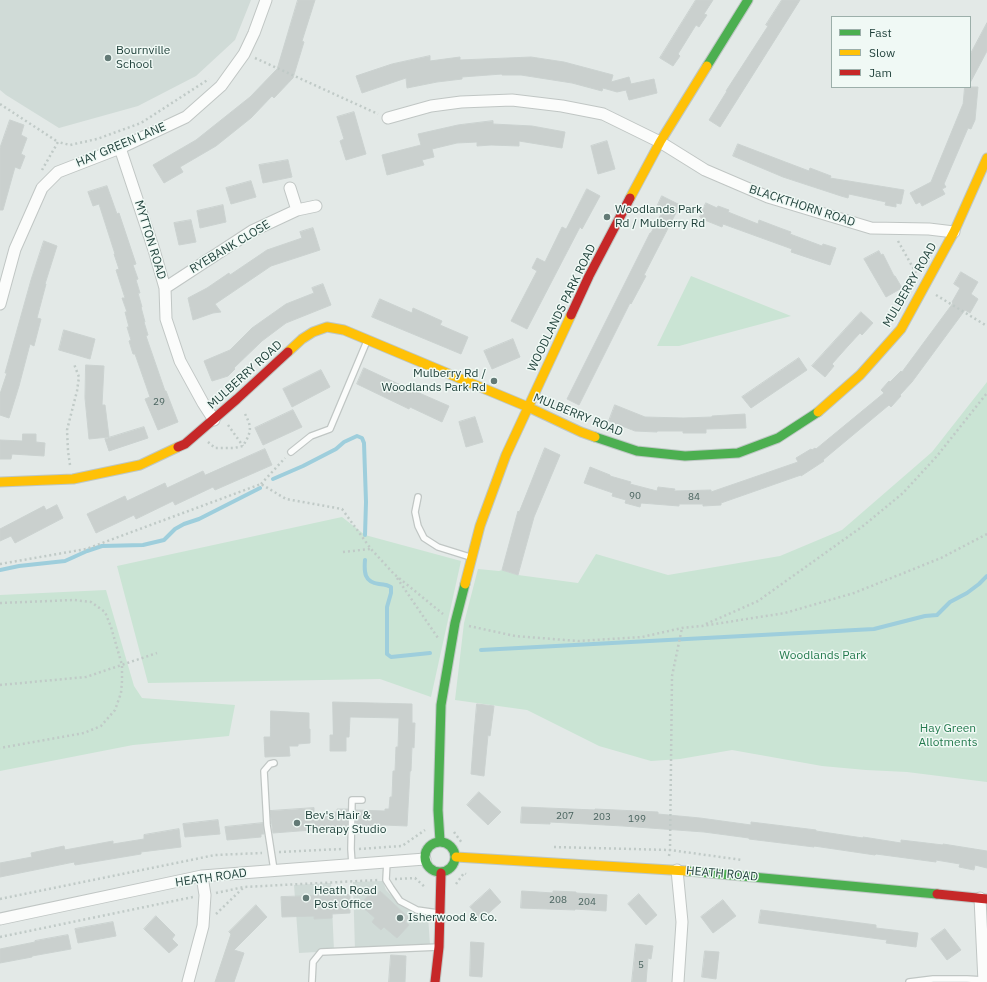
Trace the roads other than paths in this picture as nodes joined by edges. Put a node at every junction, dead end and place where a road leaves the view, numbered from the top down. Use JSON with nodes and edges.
{"nodes":[{"id":1,"x":266,"y":0,"type":"edge"},
{"id":2,"x":748,"y":0,"type":"edge"},
{"id":3,"x":388,"y":118,"type":"road end"},
{"id":4,"x":660,"y":142,"type":"junction"},
{"id":5,"x":120,"y":148,"type":"junction"},
{"id":6,"x":987,"y":158,"type":"edge"},
{"id":7,"x":290,"y":188,"type":"dead end"},
{"id":8,"x":316,"y":206,"type":"dead end"},
{"id":9,"x":297,"y":210,"type":"junction"},
{"id":10,"x":954,"y":232,"type":"junction"},
{"id":11,"x":164,"y":288,"type":"junction"},
{"id":12,"x":0,"y":304,"type":"edge"},
{"id":13,"x":367,"y":341,"type":"junction"},
{"id":14,"x":528,"y":408,"type":"junction"},
{"id":15,"x":217,"y":417,"type":"junction"},
{"id":16,"x":291,"y":452,"type":"road end"},
{"id":17,"x":0,"y":482,"type":"edge"},
{"id":18,"x":418,"y":497,"type":"dead end"},
{"id":19,"x":472,"y":558,"type":"junction"},
{"id":20,"x":274,"y":763,"type":"dead end"},
{"id":21,"x":362,"y":800,"type":"dead end"},
{"id":22,"x":440,"y":841,"type":"junction"},
{"id":23,"x":456,"y":857,"type":"junction"},
{"id":24,"x":425,"y":859,"type":"junction"},
{"id":25,"x":387,"y":861,"type":"junction"},
{"id":26,"x":352,"y":864,"type":"junction"},
{"id":27,"x":672,"y":869,"type":"junction"},
{"id":28,"x":274,"y":870,"type":"junction"},
{"id":29,"x":441,"y":873,"type":"junction"},
{"id":30,"x":202,"y":876,"type":"junction"},
{"id":31,"x":983,"y":899,"type":"edge"},
{"id":32,"x":440,"y":914,"type":"junction"},
{"id":33,"x":0,"y":919,"type":"edge"},
{"id":34,"x":439,"y":947,"type":"junction"},
{"id":35,"x":984,"y":981,"type":"edge"},
{"id":36,"x":188,"y":982,"type":"edge"},
{"id":37,"x":312,"y":982,"type":"edge"},
{"id":38,"x":435,"y":982,"type":"edge"},
{"id":39,"x":678,"y":982,"type":"edge"},
{"id":40,"x":909,"y":982,"type":"edge"}],
"edges":[{"from":1,"to":5,"type":"street","name":"HAY GREEN LANE"},
{"from":2,"to":4,"type":"street","name":"WOODLANDS PARK ROAD"},
{"from":3,"to":4,"type":"street","name":"BLACKTHORN ROAD"},
{"from":4,"to":10,"type":"street","name":"BLACKTHORN ROAD"},
{"from":4,"to":14,"type":"street","name":"WOODLANDS PARK ROAD"},
{"from":5,"to":11,"type":"street","name":"MYTTON ROAD"},
{"from":5,"to":12,"type":"street","name":"HAY GREEN LANE"},
{"from":6,"to":10,"type":"street","name":"MULBERRY ROAD"},
{"from":7,"to":9,"type":"street"},
{"from":8,"to":9,"type":"street","name":"RYEBANK CLOSE"},
{"from":9,"to":11,"type":"street","name":"RYEBANK CLOSE"},
{"from":10,"to":14,"type":"street","name":"MULBERRY ROAD"},
{"from":11,"to":15,"type":"street","name":"MYTTON ROAD"},
{"from":13,"to":14,"type":"street","name":"MULBERRY ROAD"},
{"from":13,"to":15,"type":"street","name":"MULBERRY ROAD"},
{"from":13,"to":16,"type":"lane"},
{"from":14,"to":19,"type":"street","name":"WOODLANDS PARK ROAD"},
{"from":15,"to":17,"type":"street","name":"MULBERRY ROAD"},
{"from":18,"to":19,"type":"lane"},
{"from":19,"to":22,"type":"street","name":"WOODLANDS PARK ROAD"},
{"from":20,"to":28,"type":"lane"},
{"from":21,"to":26,"type":"lane"},
{"from":22,"to":23,"type":"street"},
{"from":22,"to":24,"type":"street"},
{"from":23,"to":27,"type":"street","name":"HEATH ROAD"},
{"from":23,"to":29,"type":"street"},
{"from":24,"to":25,"type":"street","name":"HEATH ROAD"},
{"from":24,"to":29,"type":"street"},
{"from":25,"to":26,"type":"street","name":"HEATH ROAD"},
{"from":25,"to":32,"type":"lane"},
{"from":26,"to":28,"type":"street","name":"HEATH ROAD"},
{"from":27,"to":31,"type":"street","name":"HEATH ROAD"},
{"from":27,"to":39,"type":"street"},
{"from":28,"to":30,"type":"street","name":"HEATH ROAD"},
{"from":29,"to":32,"type":"street"},
{"from":30,"to":33,"type":"street","name":"HEATH ROAD"},
{"from":30,"to":36,"type":"street"},
{"from":31,"to":35,"type":"street"},
{"from":32,"to":34,"type":"street"},
{"from":34,"to":37,"type":"lane"},
{"from":34,"to":38,"type":"street"},
{"from":35,"to":40,"type":"lane"}]}
